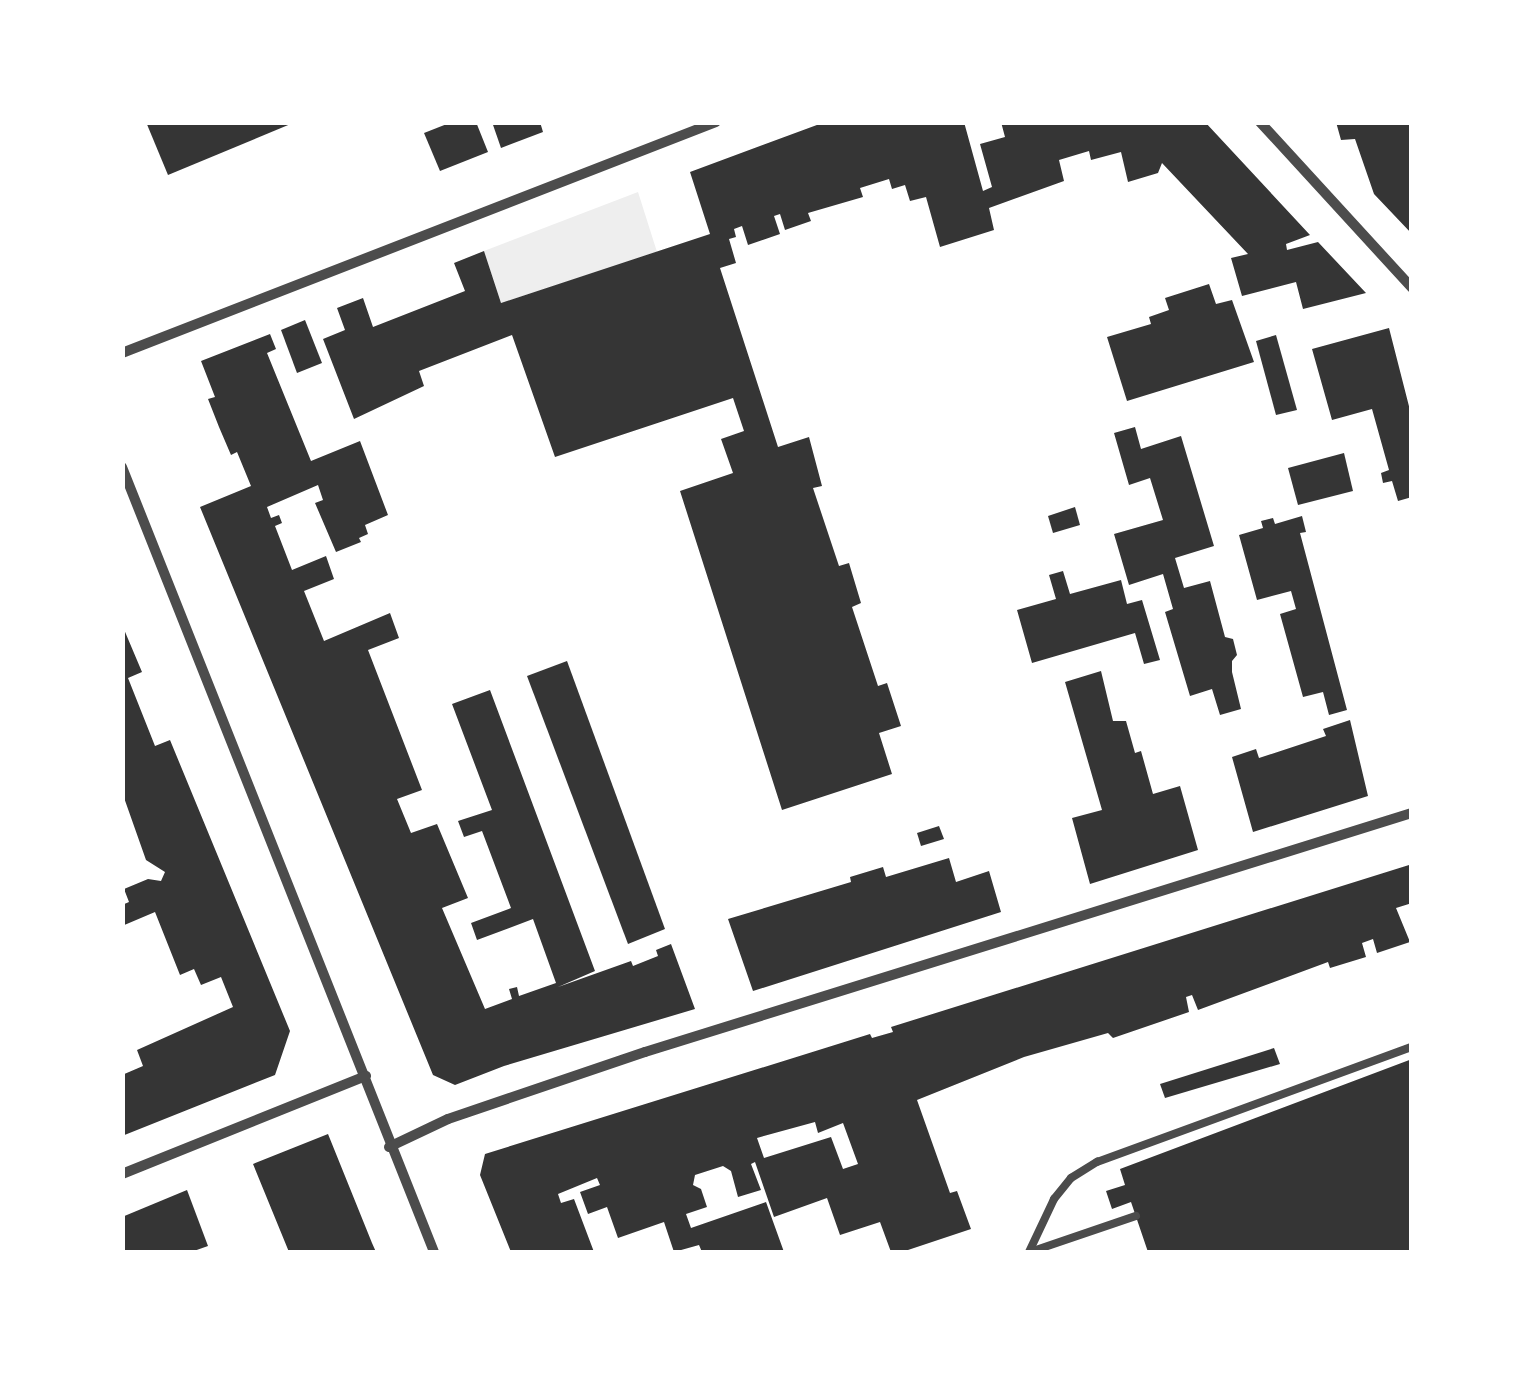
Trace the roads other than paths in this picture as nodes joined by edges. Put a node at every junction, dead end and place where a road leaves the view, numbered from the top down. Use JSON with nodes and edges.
{"nodes":[{"id":1,"x":716,"y":122,"type":"edge"},
{"id":2,"x":1260,"y":122,"type":"edge"},
{"id":3,"x":1412,"y":288,"type":"edge"},
{"id":4,"x":122,"y":352,"type":"edge"},
{"id":5,"x":122,"y":467,"type":"edge"},
{"id":6,"x":1412,"y":813,"type":"edge"},
{"id":7,"x":1412,"y":1047,"type":"edge"},
{"id":8,"x":366,"y":1076,"type":"junction"},
{"id":9,"x":390,"y":1147,"type":"junction"},
{"id":10,"x":122,"y":1174,"type":"edge"},
{"id":11,"x":1136,"y":1216,"type":"dead end"},
{"id":12,"x":434,"y":1252,"type":"edge"},
{"id":13,"x":1030,"y":1252,"type":"edge"}],
"edges":[{"from":1,"to":4,"type":"street"},
{"from":2,"to":3,"type":"street"},
{"from":5,"to":8,"type":"street"},
{"from":6,"to":9,"type":"street"},
{"from":7,"to":13,"type":"lane"},
{"from":8,"to":9,"type":"street"},
{"from":8,"to":10,"type":"street"},
{"from":9,"to":12,"type":"street"},
{"from":11,"to":13,"type":"lane"}]}
